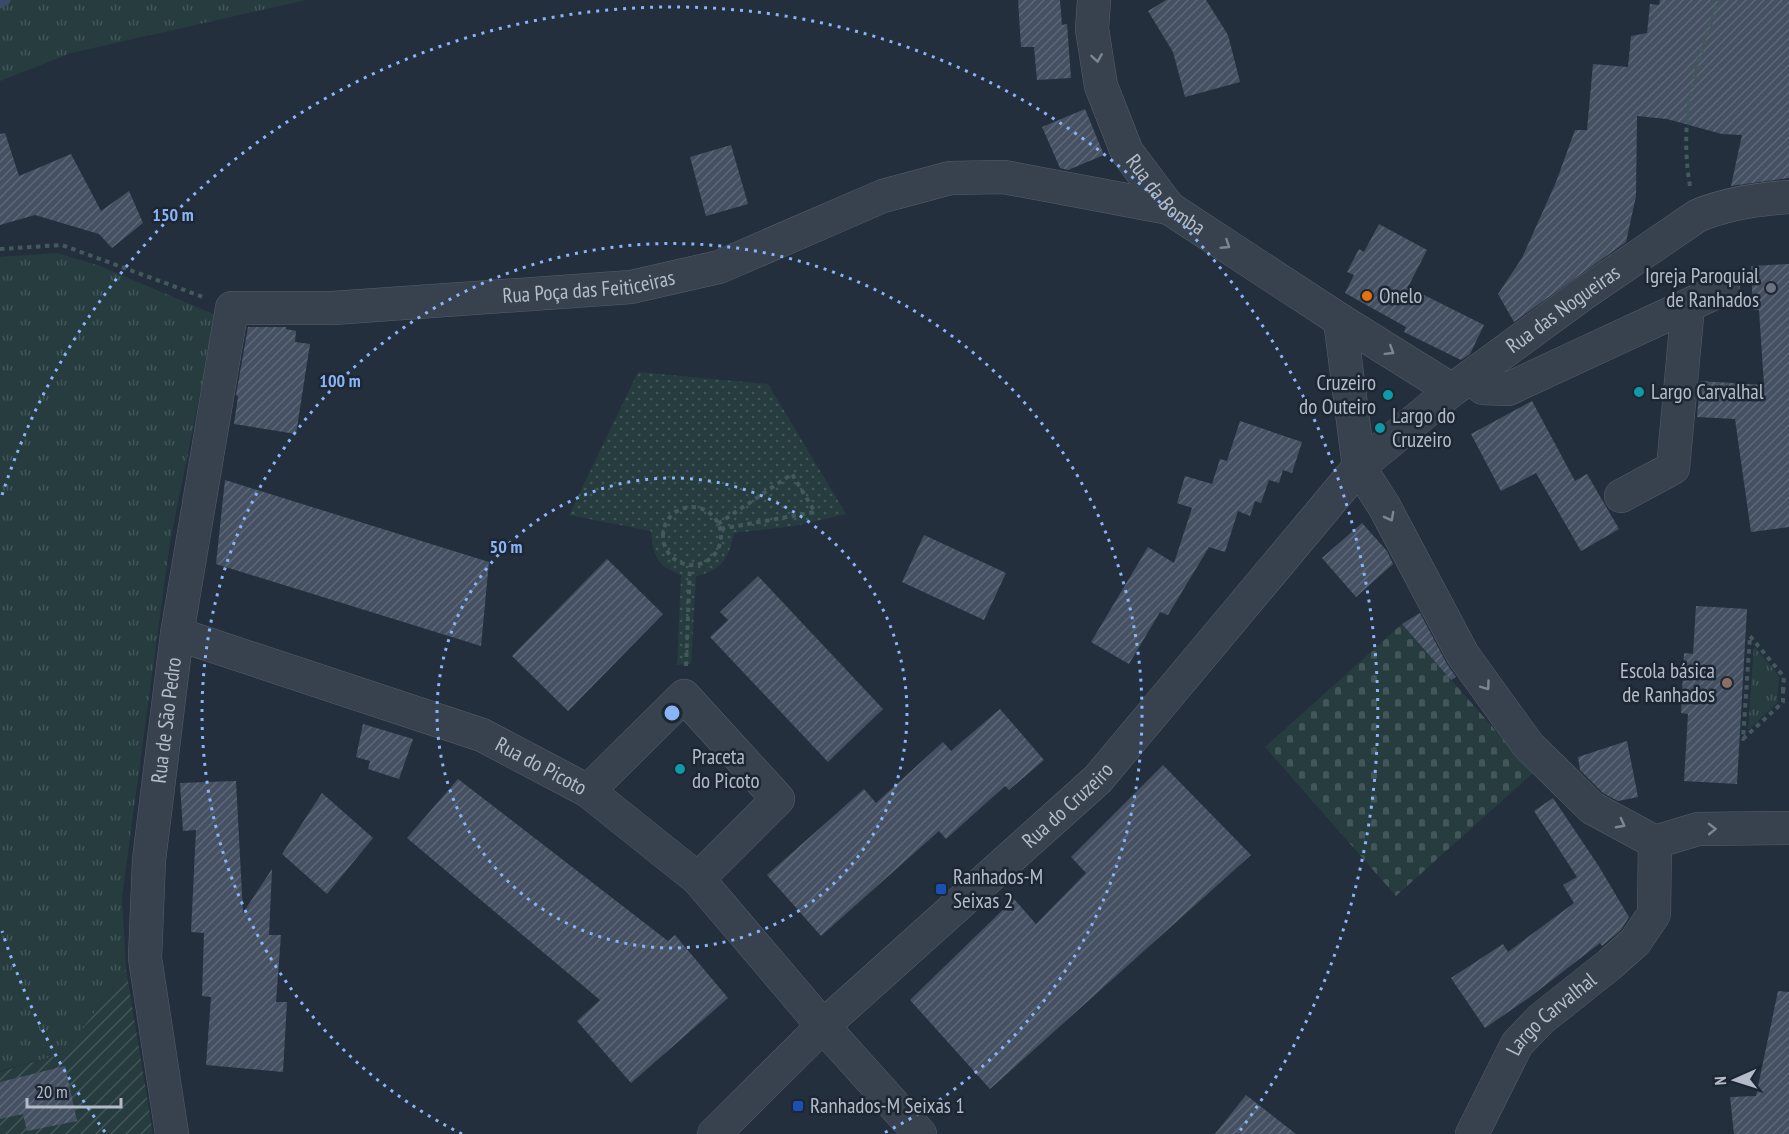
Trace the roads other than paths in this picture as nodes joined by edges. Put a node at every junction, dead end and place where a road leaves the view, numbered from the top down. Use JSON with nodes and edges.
{"nodes":[{"id":1,"x":1094,"y":0,"type":"edge"},
{"id":2,"x":1789,"y":197,"type":"edge"},
{"id":3,"x":1169,"y":208,"type":"junction"},
{"id":4,"x":1723,"y":289,"type":"dead end"},
{"id":5,"x":1688,"y":306,"type":"junction"},
{"id":6,"x":232,"y":308,"type":"joint"},
{"id":7,"x":1340,"y":320,"type":"junction"},
{"id":8,"x":1462,"y":383,"type":"junction"},
{"id":9,"x":1359,"y":467,"type":"junction"},
{"id":10,"x":1621,"y":496,"type":"dead end"},
{"id":11,"x":177,"y":634,"type":"junction"},
{"id":12,"x":588,"y":791,"type":"junction"},
{"id":13,"x":1789,"y":828,"type":"edge"},
{"id":14,"x":1655,"y":842,"type":"junction"},
{"id":15,"x":698,"y":879,"type":"junction"},
{"id":16,"x":823,"y":1026,"type":"junction"},
{"id":17,"x":172,"y":1134,"type":"edge"},
{"id":18,"x":714,"y":1134,"type":"edge"},
{"id":19,"x":920,"y":1134,"type":"edge"},
{"id":20,"x":1472,"y":1134,"type":"edge"}],
"edges":[{"from":1,"to":3,"type":"street","name":"Rua da Bomba","one_way":true},
{"from":2,"to":8,"type":"street","name":"Rua das Nogueiras"},
{"from":3,"to":6,"type":"street","name":"Rua Poça das Feiticeiras"},
{"from":3,"to":7,"type":"street","name":"Rua da Bomba","one_way":true},
{"from":4,"to":5,"type":"street","name":"Rua da Bomba"},
{"from":5,"to":8,"type":"street","name":"Rua da Bomba"},
{"from":5,"to":10,"type":"street"},
{"from":6,"to":11,"type":"street","name":"Rua de São Pedro"},
{"from":7,"to":8,"type":"street","name":"Rua da Bomba","one_way":true},
{"from":7,"to":9,"type":"street"},
{"from":8,"to":9,"type":"street","name":"Rua das Nogueiras"},
{"from":9,"to":14,"type":"street","one_way":true},
{"from":9,"to":16,"type":"street","name":"Rua do Cruzeiro"},
{"from":11,"to":12,"type":"street","name":"Rua do Picoto"},
{"from":11,"to":17,"type":"street","name":"Rua de São Pedro"},
{"from":12,"to":15,"type":"street","name":"Rua do Picoto"},
{"from":12,"to":15,"type":"street"},
{"from":14,"to":13,"type":"street","one_way":true},
{"from":14,"to":20,"type":"street","name":"Largo Carvalhal"},
{"from":15,"to":16,"type":"street","name":"Rua do Picoto"},
{"from":16,"to":18,"type":"street","name":"Rua do Cruzeiro"},
{"from":16,"to":19,"type":"street","name":"Rua do Picoto"}]}
